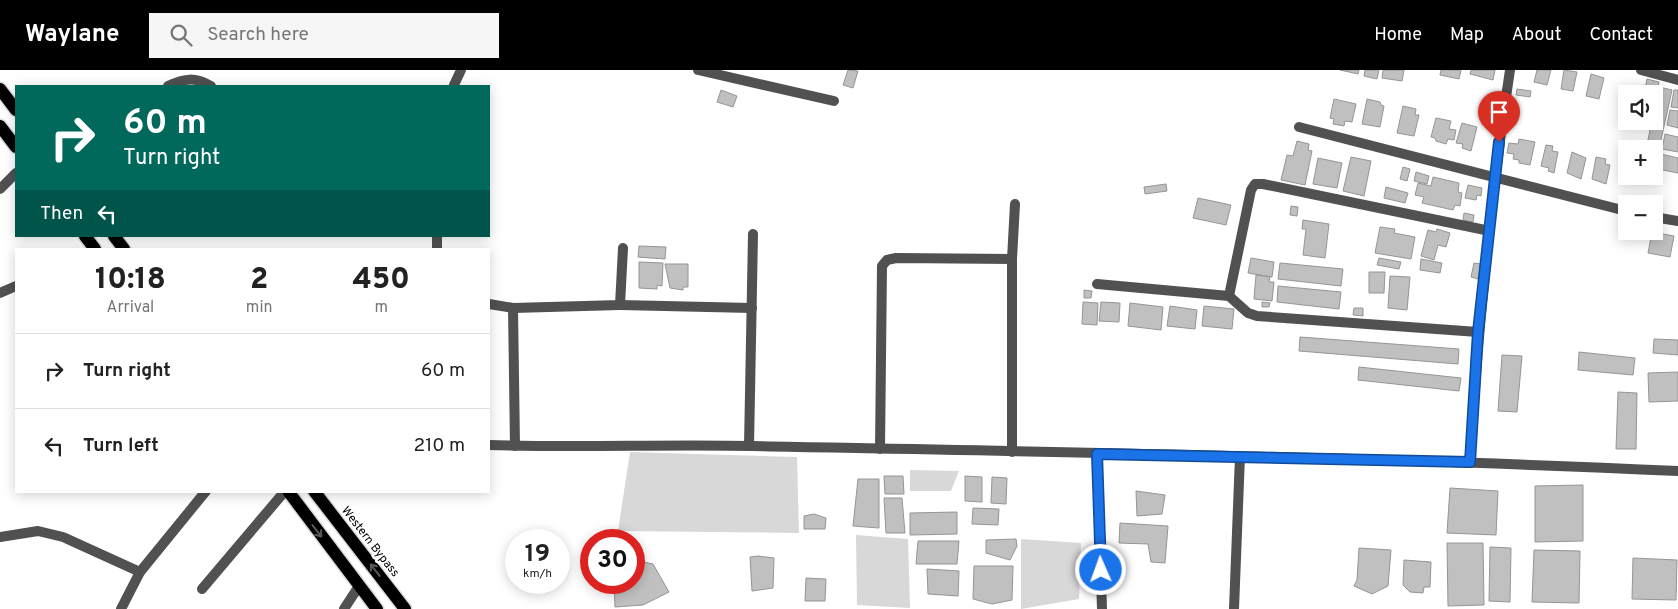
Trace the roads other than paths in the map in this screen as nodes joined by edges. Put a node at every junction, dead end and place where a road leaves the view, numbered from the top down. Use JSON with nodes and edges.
{"nodes":[{"id":1,"x":460,"y":70,"type":"edge"},
{"id":2,"x":698,"y":70,"type":"edge"},
{"id":3,"x":1510,"y":70,"type":"edge"},
{"id":4,"x":1641,"y":70,"type":"edge"},
{"id":5,"x":1678,"y":80,"type":"edge"},
{"id":6,"x":170,"y":85,"type":"edge"},
{"id":7,"x":208,"y":85,"type":"edge"},
{"id":8,"x":454,"y":85,"type":"dead end"},
{"id":9,"x":0,"y":89,"type":"edge"},
{"id":10,"x":834,"y":101,"type":"dead end"},
{"id":11,"x":15,"y":109,"type":"edge"},
{"id":12,"x":0,"y":126,"type":"edge"},
{"id":13,"x":1299,"y":127,"type":"dead end"},
{"id":14,"x":15,"y":146,"type":"edge"},
{"id":15,"x":15,"y":174,"type":"edge"},
{"id":16,"x":1494,"y":177,"type":"junction"},
{"id":17,"x":0,"y":189,"type":"edge"},
{"id":18,"x":1014,"y":204,"type":"dead end"},
{"id":19,"x":1618,"y":209,"type":"edge"},
{"id":20,"x":1663,"y":218,"type":"edge"},
{"id":21,"x":1678,"y":221,"type":"edge"},
{"id":22,"x":1490,"y":231,"type":"junction"},
{"id":23,"x":753,"y":234,"type":"dead end"},
{"id":24,"x":87,"y":237,"type":"edge"},
{"id":25,"x":115,"y":237,"type":"edge"},
{"id":26,"x":94,"y":248,"type":"edge"},
{"id":27,"x":123,"y":248,"type":"edge"},
{"id":28,"x":623,"y":248,"type":"dead end"},
{"id":29,"x":1012,"y":259,"type":"junction"},
{"id":30,"x":1097,"y":284,"type":"dead end"},
{"id":31,"x":15,"y":286,"type":"edge"},
{"id":32,"x":0,"y":293,"type":"edge"},
{"id":33,"x":1228,"y":296,"type":"junction"},
{"id":34,"x":490,"y":304,"type":"edge"},
{"id":35,"x":620,"y":305,"type":"junction"},
{"id":36,"x":513,"y":308,"type":"junction"},
{"id":37,"x":752,"y":308,"type":"junction"},
{"id":38,"x":1478,"y":332,"type":"junction"},
{"id":39,"x":490,"y":445,"type":"edge"},
{"id":40,"x":515,"y":446,"type":"junction"},
{"id":41,"x":748,"y":446,"type":"junction"},
{"id":42,"x":880,"y":449,"type":"junction"},
{"id":43,"x":1012,"y":452,"type":"junction"},
{"id":44,"x":1097,"y":454,"type":"junction"},
{"id":45,"x":1240,"y":456,"type":"junction"},
{"id":46,"x":1470,"y":462,"type":"junction"},
{"id":47,"x":1678,"y":472,"type":"edge"},
{"id":48,"x":204,"y":493,"type":"edge"},
{"id":49,"x":282,"y":493,"type":"edge"},
{"id":50,"x":289,"y":493,"type":"edge"},
{"id":51,"x":316,"y":493,"type":"edge"},
{"id":52,"x":0,"y":537,"type":"edge"},
{"id":53,"x":140,"y":572,"type":"junction"},
{"id":54,"x":359,"y":586,"type":"junction"},
{"id":55,"x":202,"y":590,"type":"dead end"},
{"id":56,"x":121,"y":609,"type":"edge"},
{"id":57,"x":344,"y":609,"type":"edge"},
{"id":58,"x":377,"y":609,"type":"edge"},
{"id":59,"x":405,"y":609,"type":"edge"},
{"id":60,"x":1102,"y":609,"type":"edge"},
{"id":61,"x":1234,"y":609,"type":"edge"}],
"edges":[{"from":1,"to":8,"type":"street"},
{"from":2,"to":10,"type":"street"},
{"from":3,"to":16,"type":"street"},
{"from":4,"to":5,"type":"street"},
{"from":6,"to":7,"type":"street"},
{"from":9,"to":11,"type":"main road"},
{"from":12,"to":14,"type":"main road"},
{"from":13,"to":16,"type":"street"},
{"from":15,"to":17,"type":"street"},
{"from":16,"to":19,"type":"street"},
{"from":16,"to":22,"type":"street"},
{"from":18,"to":29,"type":"street"},
{"from":20,"to":21,"type":"street"},
{"from":22,"to":33,"type":"street"},
{"from":22,"to":38,"type":"street"},
{"from":23,"to":37,"type":"street"},
{"from":24,"to":26,"type":"main road"},
{"from":25,"to":27,"type":"main road"},
{"from":28,"to":35,"type":"street"},
{"from":29,"to":42,"type":"street"},
{"from":29,"to":43,"type":"street"},
{"from":30,"to":33,"type":"street"},
{"from":31,"to":32,"type":"street"},
{"from":33,"to":38,"type":"street"},
{"from":34,"to":36,"type":"street"},
{"from":35,"to":36,"type":"street"},
{"from":35,"to":37,"type":"street"},
{"from":36,"to":40,"type":"street"},
{"from":37,"to":41,"type":"street"},
{"from":38,"to":46,"type":"street"},
{"from":39,"to":40,"type":"street"},
{"from":40,"to":41,"type":"street"},
{"from":41,"to":42,"type":"street"},
{"from":42,"to":43,"type":"street"},
{"from":43,"to":44,"type":"street"},
{"from":44,"to":45,"type":"street"},
{"from":44,"to":60,"type":"street"},
{"from":45,"to":46,"type":"street"},
{"from":45,"to":61,"type":"street"},
{"from":46,"to":47,"type":"street"},
{"from":48,"to":53,"type":"street"},
{"from":49,"to":55,"type":"street"},
{"from":50,"to":54,"type":"main road","one_way":true},
{"from":59,"to":51,"type":"main road","name":"Western Bypass","one_way":true},
{"from":52,"to":53,"type":"street"},
{"from":53,"to":56,"type":"street"},
{"from":54,"to":57,"type":"street"},
{"from":54,"to":58,"type":"main road"}]}
